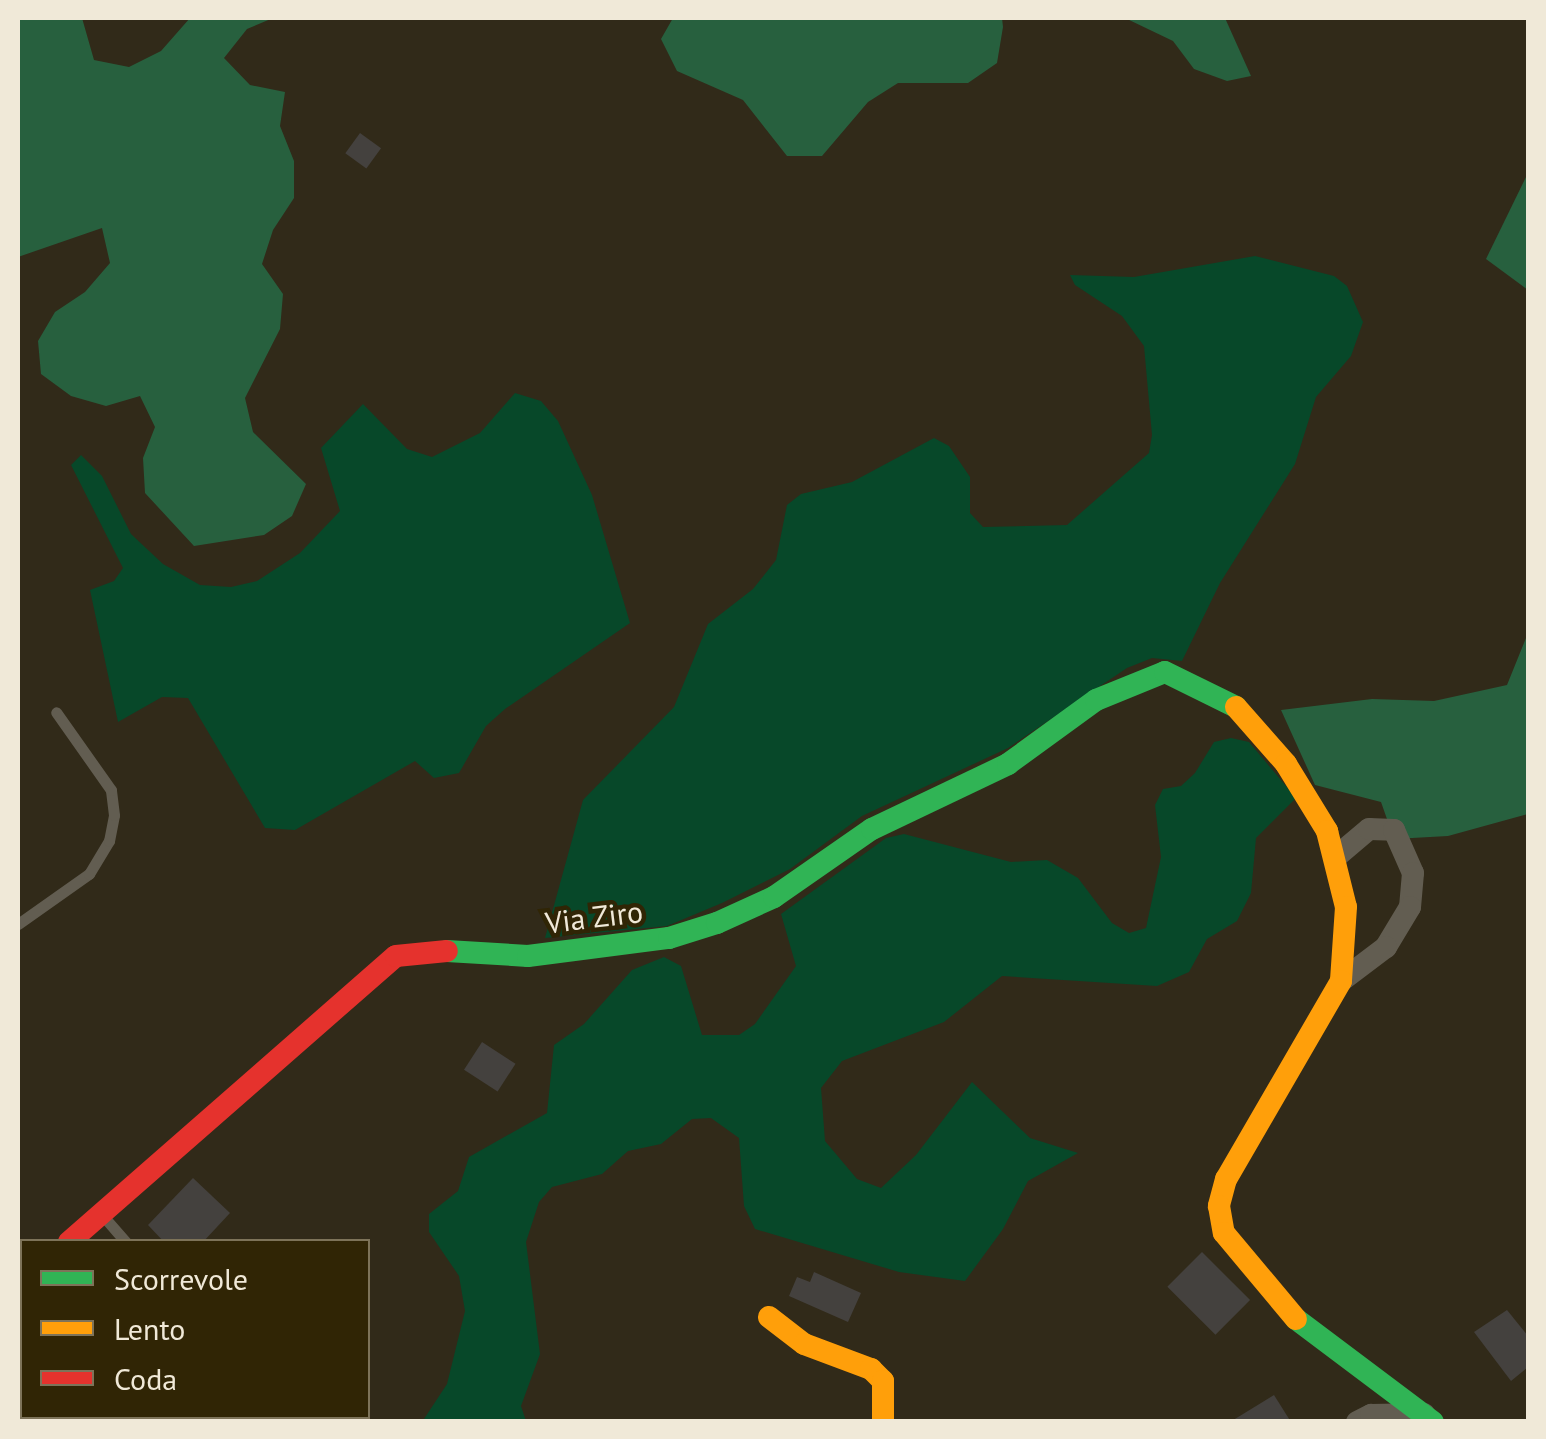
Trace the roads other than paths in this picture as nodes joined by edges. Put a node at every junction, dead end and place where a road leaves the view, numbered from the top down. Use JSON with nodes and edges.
{"nodes":[{"id":1,"x":56,"y":712,"type":"dead end"},
{"id":2,"x":1337,"y":856,"type":"junction"},
{"id":3,"x":18,"y":924,"type":"edge"},
{"id":4,"x":1341,"y":981,"type":"junction"},
{"id":5,"x":101,"y":1214,"type":"junction"},
{"id":6,"x":72,"y":1239,"type":"edge"},
{"id":7,"x":123,"y":1239,"type":"edge"},
{"id":8,"x":768,"y":1317,"type":"dead end"},
{"id":9,"x":1374,"y":1378,"type":"junction"},
{"id":10,"x":1364,"y":1418,"type":"edge"},
{"id":11,"x":1429,"y":1418,"type":"edge"},
{"id":12,"x":883,"y":1422,"type":"edge"}],
"edges":[{"from":1,"to":3,"type":"lane"},
{"from":2,"to":4,"type":"street"},
{"from":2,"to":4,"type":"street"},
{"from":2,"to":5,"type":"street","name":"Via Ziro"},
{"from":4,"to":9,"type":"street"},
{"from":5,"to":6,"type":"street","name":"Via Ziro"},
{"from":5,"to":7,"type":"lane"},
{"from":8,"to":12,"type":"street"},
{"from":9,"to":10,"type":"street"},
{"from":9,"to":11,"type":"street"},
{"from":10,"to":11,"type":"street"}]}
